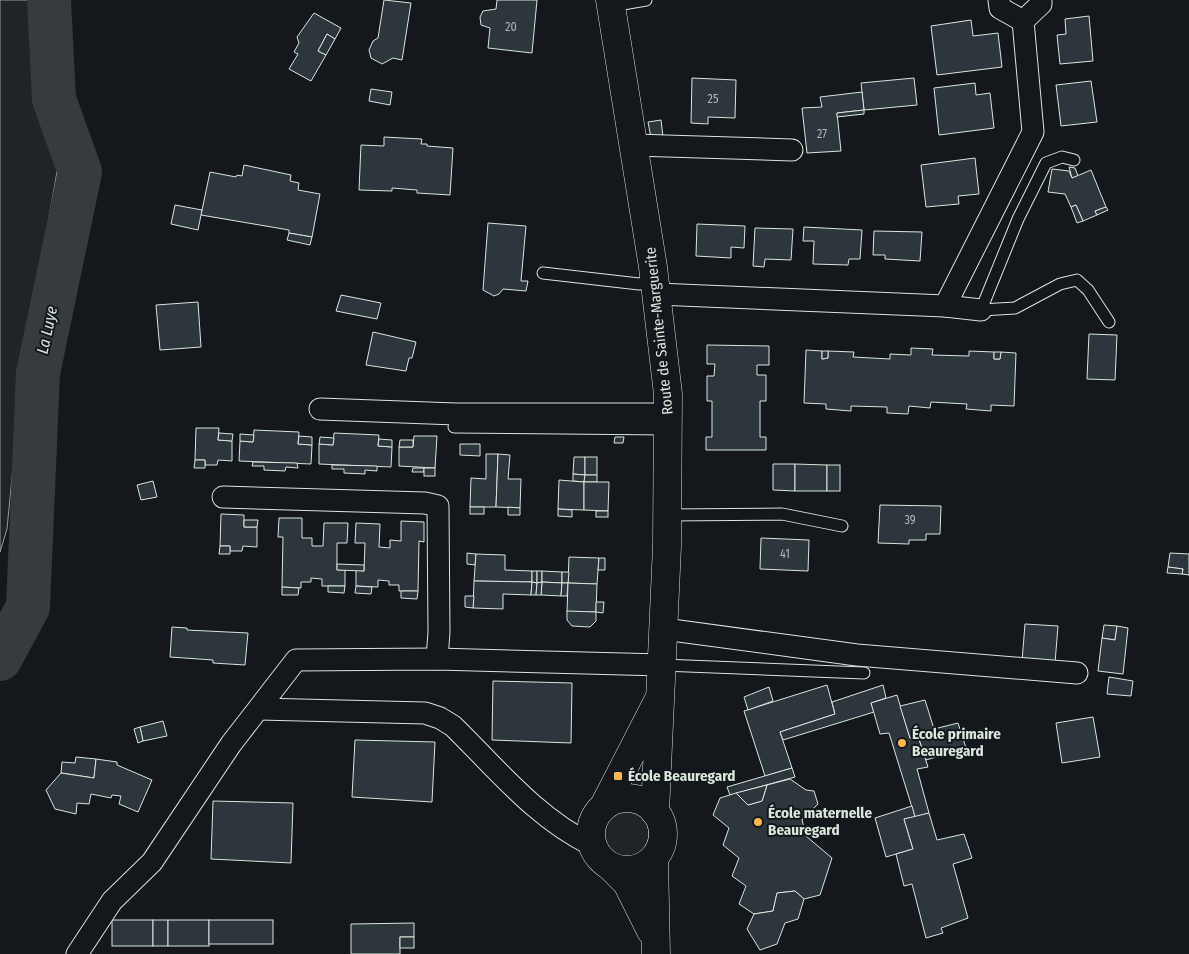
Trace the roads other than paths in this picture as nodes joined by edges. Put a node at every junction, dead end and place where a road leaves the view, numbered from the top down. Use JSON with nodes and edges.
{"nodes":[{"id":1,"x":646,"y":0,"type":"edge"},
{"id":2,"x":999,"y":0,"type":"edge"},
{"id":3,"x":1041,"y":0,"type":"edge"},
{"id":4,"x":611,"y":3,"type":"edge"},
{"id":5,"x":1023,"y":20,"type":"junction"},
{"id":6,"x":634,"y":145,"type":"junction"},
{"id":7,"x":792,"y":150,"type":"dead end"},
{"id":8,"x":1074,"y":160,"type":"dead end"},
{"id":9,"x":543,"y":273,"type":"dead end"},
{"id":10,"x":656,"y":287,"type":"junction"},
{"id":11,"x":945,"y":306,"type":"junction"},
{"id":12,"x":981,"y":310,"type":"junction"},
{"id":13,"x":1109,"y":322,"type":"dead end"},
{"id":14,"x":320,"y":409,"type":"dead end"},
{"id":15,"x":669,"y":421,"type":"junction"},
{"id":16,"x":454,"y":427,"type":"dead end"},
{"id":17,"x":223,"y":497,"type":"dead end"},
{"id":18,"x":668,"y":515,"type":"junction"},
{"id":19,"x":842,"y":526,"type":"dead end"},
{"id":20,"x":664,"y":629,"type":"junction"},
{"id":21,"x":436,"y":659,"type":"junction"},
{"id":22,"x":662,"y":665,"type":"junction"},
{"id":23,"x":864,"y":673,"type":"dead end"},
{"id":24,"x":1077,"y":673,"type":"dead end"},
{"id":25,"x":661,"y":695,"type":"junction"},
{"id":26,"x":259,"y":709,"type":"junction"},
{"id":27,"x":604,"y":806,"type":"junction"},
{"id":28,"x":655,"y":812,"type":"junction"},
{"id":29,"x":592,"y":844,"type":"junction"},
{"id":30,"x":654,"y":858,"type":"junction"},
{"id":31,"x":610,"y":866,"type":"junction"},
{"id":32,"x":656,"y":948,"type":"edge"},
{"id":33,"x":77,"y":954,"type":"edge"}],
"edges":[{"from":1,"to":4,"type":"lane"},
{"from":2,"to":5,"type":"street"},
{"from":3,"to":5,"type":"street"},
{"from":4,"to":6,"type":"street","name":"Route de Sainte-Marguerite"},
{"from":5,"to":11,"type":"street"},
{"from":6,"to":7,"type":"street"},
{"from":6,"to":10,"type":"street","name":"Route de Sainte-Marguerite"},
{"from":8,"to":12,"type":"lane"},
{"from":9,"to":10,"type":"lane"},
{"from":10,"to":11,"type":"street"},
{"from":10,"to":15,"type":"street","name":"Route de Sainte-Marguerite"},
{"from":11,"to":12,"type":"street"},
{"from":12,"to":13,"type":"lane"},
{"from":14,"to":15,"type":"street"},
{"from":15,"to":16,"type":"lane"},
{"from":15,"to":18,"type":"street","name":"Route de Sainte-Marguerite"},
{"from":17,"to":21,"type":"street"},
{"from":18,"to":19,"type":"lane"},
{"from":18,"to":20,"type":"street","name":"Route de Sainte-Marguerite"},
{"from":20,"to":22,"type":"street","name":"Route de Sainte-Marguerite"},
{"from":20,"to":24,"type":"street"},
{"from":21,"to":22,"type":"street"},
{"from":21,"to":26,"type":"street"},
{"from":22,"to":23,"type":"lane"},
{"from":22,"to":25,"type":"street","name":"Route de Sainte-Marguerite"},
{"from":25,"to":27,"type":"street","name":"Route de Sainte-Marguerite"},
{"from":25,"to":28,"type":"street","name":"Route de Sainte-Marguerite"},
{"from":26,"to":29,"type":"street"},
{"from":26,"to":33,"type":"street"},
{"from":27,"to":28,"type":"street"},
{"from":27,"to":29,"type":"street"},
{"from":28,"to":30,"type":"street"},
{"from":29,"to":31,"type":"street"},
{"from":30,"to":31,"type":"street"},
{"from":30,"to":32,"type":"street"},
{"from":31,"to":32,"type":"street"}]}
